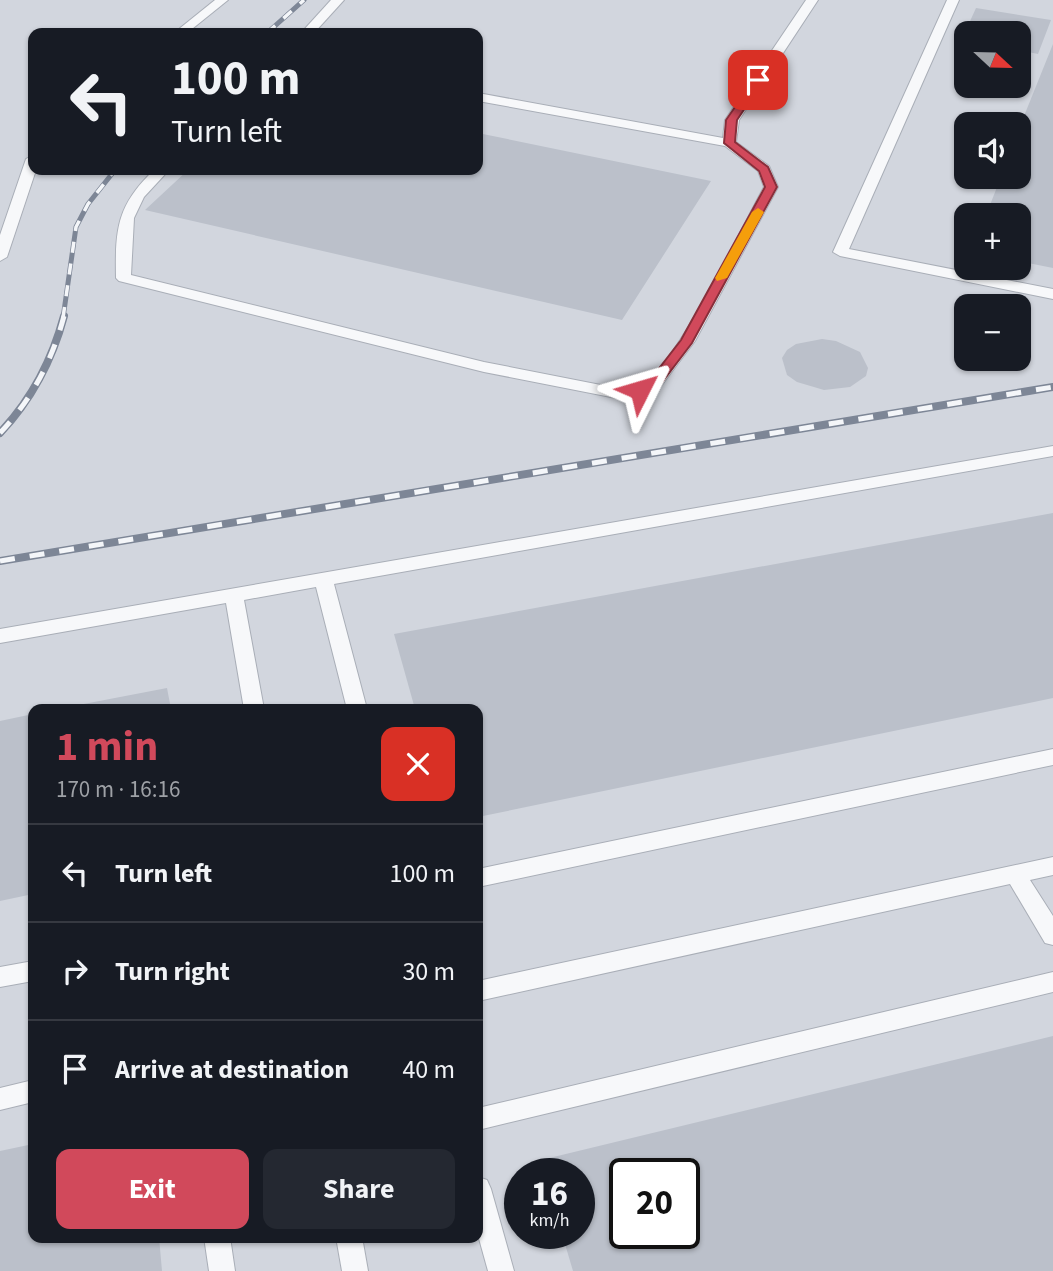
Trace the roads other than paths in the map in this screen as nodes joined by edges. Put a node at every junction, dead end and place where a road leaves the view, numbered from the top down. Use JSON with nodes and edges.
{"nodes":[{"id":1,"x":222,"y":0,"type":"edge"},
{"id":2,"x":338,"y":0,"type":"edge"},
{"id":3,"x":812,"y":0,"type":"edge"},
{"id":4,"x":953,"y":0,"type":"edge"},
{"id":5,"x":186,"y":28,"type":"edge"},
{"id":6,"x":312,"y":28,"type":"edge"},
{"id":7,"x":483,"y":98,"type":"edge"},
{"id":8,"x":729,"y":143,"type":"junction"},
{"id":9,"x":28,"y":174,"type":"edge"},
{"id":10,"x":157,"y":175,"type":"edge"},
{"id":11,"x":0,"y":257,"type":"edge"},
{"id":12,"x":1053,"y":293,"type":"edge"},
{"id":13,"x":1053,"y":452,"type":"edge"},
{"id":14,"x":323,"y":579,"type":"junction"},
{"id":15,"x":234,"y":595,"type":"junction"},
{"id":16,"x":0,"y":636,"type":"edge"},
{"id":17,"x":253,"y":704,"type":"edge"},
{"id":18,"x":355,"y":704,"type":"edge"},
{"id":19,"x":1050,"y":762,"type":"edge"},
{"id":20,"x":1053,"y":866,"type":"edge"},
{"id":21,"x":1014,"y":874,"type":"junction"},
{"id":22,"x":483,"y":877,"type":"edge"},
{"id":23,"x":1053,"y":936,"type":"edge"},
{"id":24,"x":28,"y":972,"type":"edge"},
{"id":25,"x":0,"y":977,"type":"edge"},
{"id":26,"x":1053,"y":982,"type":"edge"},
{"id":27,"x":483,"y":990,"type":"edge"},
{"id":28,"x":28,"y":1092,"type":"edge"},
{"id":29,"x":0,"y":1099,"type":"edge"},
{"id":30,"x":483,"y":1118,"type":"edge"},
{"id":31,"x":483,"y":1207,"type":"edge"},
{"id":32,"x":218,"y":1243,"type":"edge"},
{"id":33,"x":350,"y":1243,"type":"edge"},
{"id":34,"x":222,"y":1271,"type":"edge"},
{"id":35,"x":355,"y":1271,"type":"edge"},
{"id":36,"x":501,"y":1271,"type":"edge"}],
"edges":[{"from":1,"to":5,"type":"lane"},
{"from":2,"to":6,"type":"lane"},
{"from":3,"to":8,"type":"lane"},
{"from":4,"to":12,"type":"lane"},
{"from":7,"to":8,"type":"lane"},
{"from":8,"to":10,"type":"lane"},
{"from":9,"to":11,"type":"lane"},
{"from":13,"to":14,"type":"lane"},
{"from":14,"to":15,"type":"lane"},
{"from":14,"to":18,"type":"lane"},
{"from":15,"to":16,"type":"lane"},
{"from":15,"to":17,"type":"lane"},
{"from":19,"to":22,"type":"lane"},
{"from":20,"to":21,"type":"lane"},
{"from":21,"to":23,"type":"lane"},
{"from":21,"to":27,"type":"lane"},
{"from":24,"to":25,"type":"lane"},
{"from":26,"to":30,"type":"lane"},
{"from":28,"to":29,"type":"lane"},
{"from":31,"to":36,"type":"lane"},
{"from":32,"to":34,"type":"lane"},
{"from":33,"to":35,"type":"lane"}]}
